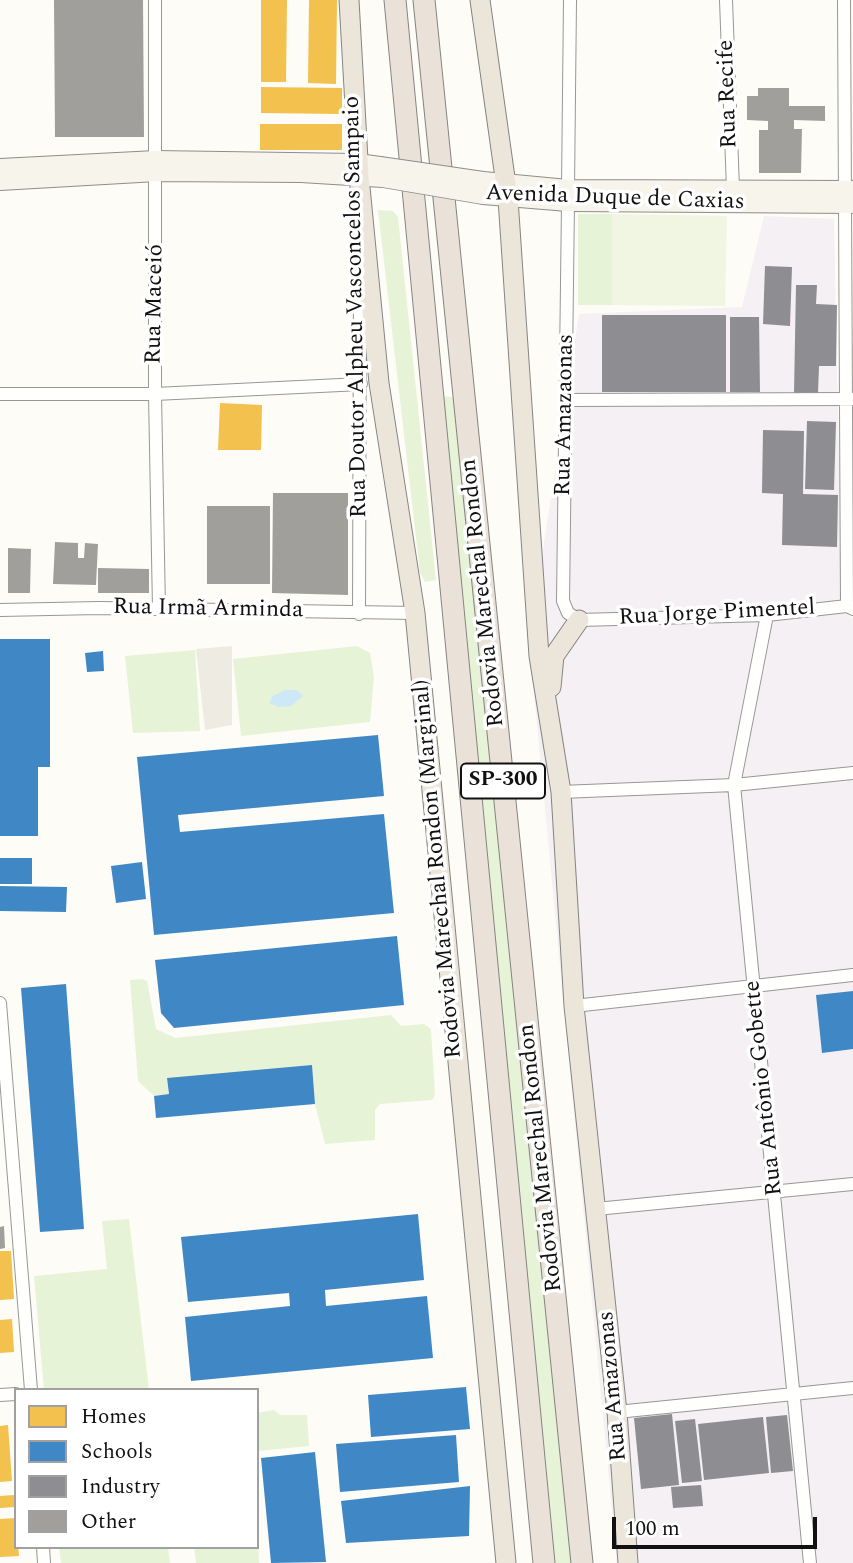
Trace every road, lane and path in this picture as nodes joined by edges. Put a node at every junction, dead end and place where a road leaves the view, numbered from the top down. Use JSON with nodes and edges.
{"nodes":[{"id":1,"x":155,"y":0,"type":"edge"},
{"id":2,"x":349,"y":0,"type":"edge"},
{"id":3,"x":395,"y":0,"type":"edge"},
{"id":4,"x":424,"y":0,"type":"edge"},
{"id":5,"x":480,"y":0,"type":"edge"},
{"id":6,"x":570,"y":0,"type":"edge"},
{"id":7,"x":726,"y":0,"type":"edge"},
{"id":8,"x":844,"y":0,"type":"edge"},
{"id":9,"x":157,"y":166,"type":"junction"},
{"id":10,"x":0,"y":167,"type":"edge"},
{"id":11,"x":359,"y":169,"type":"junction"},
{"id":12,"x":0,"y":182,"type":"edge"},
{"id":13,"x":733,"y":189,"type":"junction"},
{"id":14,"x":507,"y":191,"type":"junction"},
{"id":15,"x":568,"y":195,"type":"junction"},
{"id":16,"x":850,"y":197,"type":"edge"},
{"id":17,"x":361,"y":384,"type":"junction"},
{"id":18,"x":0,"y":394,"type":"edge"},
{"id":19,"x":155,"y":394,"type":"junction"},
{"id":20,"x":850,"y":399,"type":"edge"},
{"id":21,"x":568,"y":400,"type":"junction"},
{"id":22,"x":159,"y":608,"type":"junction"},
{"id":23,"x":850,"y":608,"type":"edge"},
{"id":24,"x":0,"y":610,"type":"edge"},
{"id":25,"x":415,"y":613,"type":"junction"},
{"id":26,"x":359,"y":614,"type":"junction"},
{"id":27,"x":767,"y":615,"type":"junction"},
{"id":28,"x":579,"y":620,"type":"junction"},
{"id":29,"x":548,"y":715,"type":"junction"},
{"id":30,"x":853,"y":773,"type":"edge"},
{"id":31,"x":734,"y":785,"type":"junction"},
{"id":32,"x":561,"y":792,"type":"junction"},
{"id":33,"x":853,"y":975,"type":"edge"},
{"id":34,"x":754,"y":986,"type":"junction"},
{"id":35,"x":0,"y":1003,"type":"edge"},
{"id":36,"x":574,"y":1006,"type":"junction"},
{"id":37,"x":853,"y":1184,"type":"edge"},
{"id":38,"x":14,"y":1190,"type":"junction"},
{"id":39,"x":0,"y":1191,"type":"edge"},
{"id":40,"x":776,"y":1192,"type":"junction"},
{"id":41,"x":596,"y":1209,"type":"junction"},
{"id":42,"x":31,"y":1388,"type":"edge"},
{"id":43,"x":853,"y":1388,"type":"edge"},
{"id":44,"x":796,"y":1394,"type":"junction"},
{"id":45,"x":617,"y":1412,"type":"junction"},
{"id":46,"x":506,"y":1563,"type":"edge"},
{"id":47,"x":544,"y":1563,"type":"edge"},
{"id":48,"x":582,"y":1563,"type":"edge"},
{"id":49,"x":628,"y":1563,"type":"edge"},
{"id":50,"x":810,"y":1563,"type":"edge"}],
"edges":[{"from":1,"to":9,"type":"street","name":"Rua Maceió"},
{"from":2,"to":11,"type":"highway","name":"Rua Doutor Alpheu Vasconcelos Sampaio"},
{"from":3,"to":47,"type":"highway","name":"Rodovia Marechal Rondon","number":"SP-300"},
{"from":4,"to":48,"type":"highway","name":"Rodovia Marechal Rondon","number":"SP-300"},
{"from":5,"to":14,"type":"highway"},
{"from":6,"to":15,"type":"street","name":"Rua Amazaonas"},
{"from":7,"to":13,"type":"street","name":"Rua Recife"},
{"from":8,"to":16,"type":"street"},
{"from":9,"to":10,"type":"main road","name":"Avenida Duque de Caxias"},
{"from":9,"to":11,"type":"main road","name":"Avenida Duque de Caxias"},
{"from":9,"to":12,"type":"main road","name":"Avenida Duque de Caxias"},
{"from":9,"to":19,"type":"street","name":"Rua Maceió"},
{"from":11,"to":14,"type":"main road","name":"Avenida Duque de Caxias","bridge":true},
{"from":11,"to":17,"type":"street","name":"Rua Doutor Alpheu Vasconcelos Sampaio"},
{"from":11,"to":25,"type":"highway","name":"Rodovia Marechal Rondon (Marginal)"},
{"from":13,"to":15,"type":"main road","name":"Avenida Duque de Caxias"},
{"from":13,"to":16,"type":"main road","name":"Avenida Duque de Caxias"},
{"from":14,"to":15,"type":"main road","name":"Avenida Duque de Caxias"},
{"from":14,"to":29,"type":"highway"},
{"from":15,"to":16,"type":"main road","name":"Avenida Duque de Caxias"},
{"from":15,"to":21,"type":"street","name":"Rua Amazaonas"},
{"from":16,"to":20,"type":"street"},
{"from":17,"to":19,"type":"street"},
{"from":17,"to":26,"type":"street","name":"Rua Doutor Alpheu Vasconcelos Sampaio"},
{"from":18,"to":19,"type":"street"},
{"from":19,"to":22,"type":"street","name":"Rua Maceió"},
{"from":20,"to":21,"type":"street"},
{"from":20,"to":23,"type":"street"},
{"from":21,"to":28,"type":"street","name":"Rua Amazaonas"},
{"from":22,"to":24,"type":"street","name":"Rua Irmã Arminda"},
{"from":22,"to":26,"type":"street","name":"Rua Irmã Arminda"},
{"from":23,"to":27,"type":"street","name":"Rua Jorge Pimentel"},
{"from":25,"to":26,"type":"street","name":"Rua Irmã Arminda"},
{"from":25,"to":46,"type":"highway","name":"Rodovia Marechal Rondon (Marginal)"},
{"from":27,"to":28,"type":"street","name":"Rua Jorge Pimentel"},
{"from":27,"to":31,"type":"street","name":"Rua Antônio Gobette"},
{"from":28,"to":29,"type":"highway"},
{"from":29,"to":32,"type":"highway"},
{"from":30,"to":31,"type":"street"},
{"from":31,"to":32,"type":"street"},
{"from":31,"to":34,"type":"street","name":"Rua Antônio Gobette"},
{"from":32,"to":36,"type":"highway"},
{"from":33,"to":34,"type":"street"},
{"from":34,"to":36,"type":"street"},
{"from":34,"to":40,"type":"street","name":"Rua Antônio Gobette"},
{"from":35,"to":38,"type":"street"},
{"from":36,"to":41,"type":"highway"},
{"from":37,"to":40,"type":"street"},
{"from":38,"to":39,"type":"street"},
{"from":38,"to":42,"type":"street"},
{"from":40,"to":41,"type":"street"},
{"from":40,"to":44,"type":"street","name":"Rua Antônio Gobette"},
{"from":41,"to":45,"type":"highway","name":"Rua Amazonas"},
{"from":43,"to":44,"type":"street"},
{"from":44,"to":45,"type":"street"},
{"from":44,"to":50,"type":"street","name":"Rua Antônio Gobette"},
{"from":45,"to":49,"type":"highway","name":"Rua Amazonas"}]}
